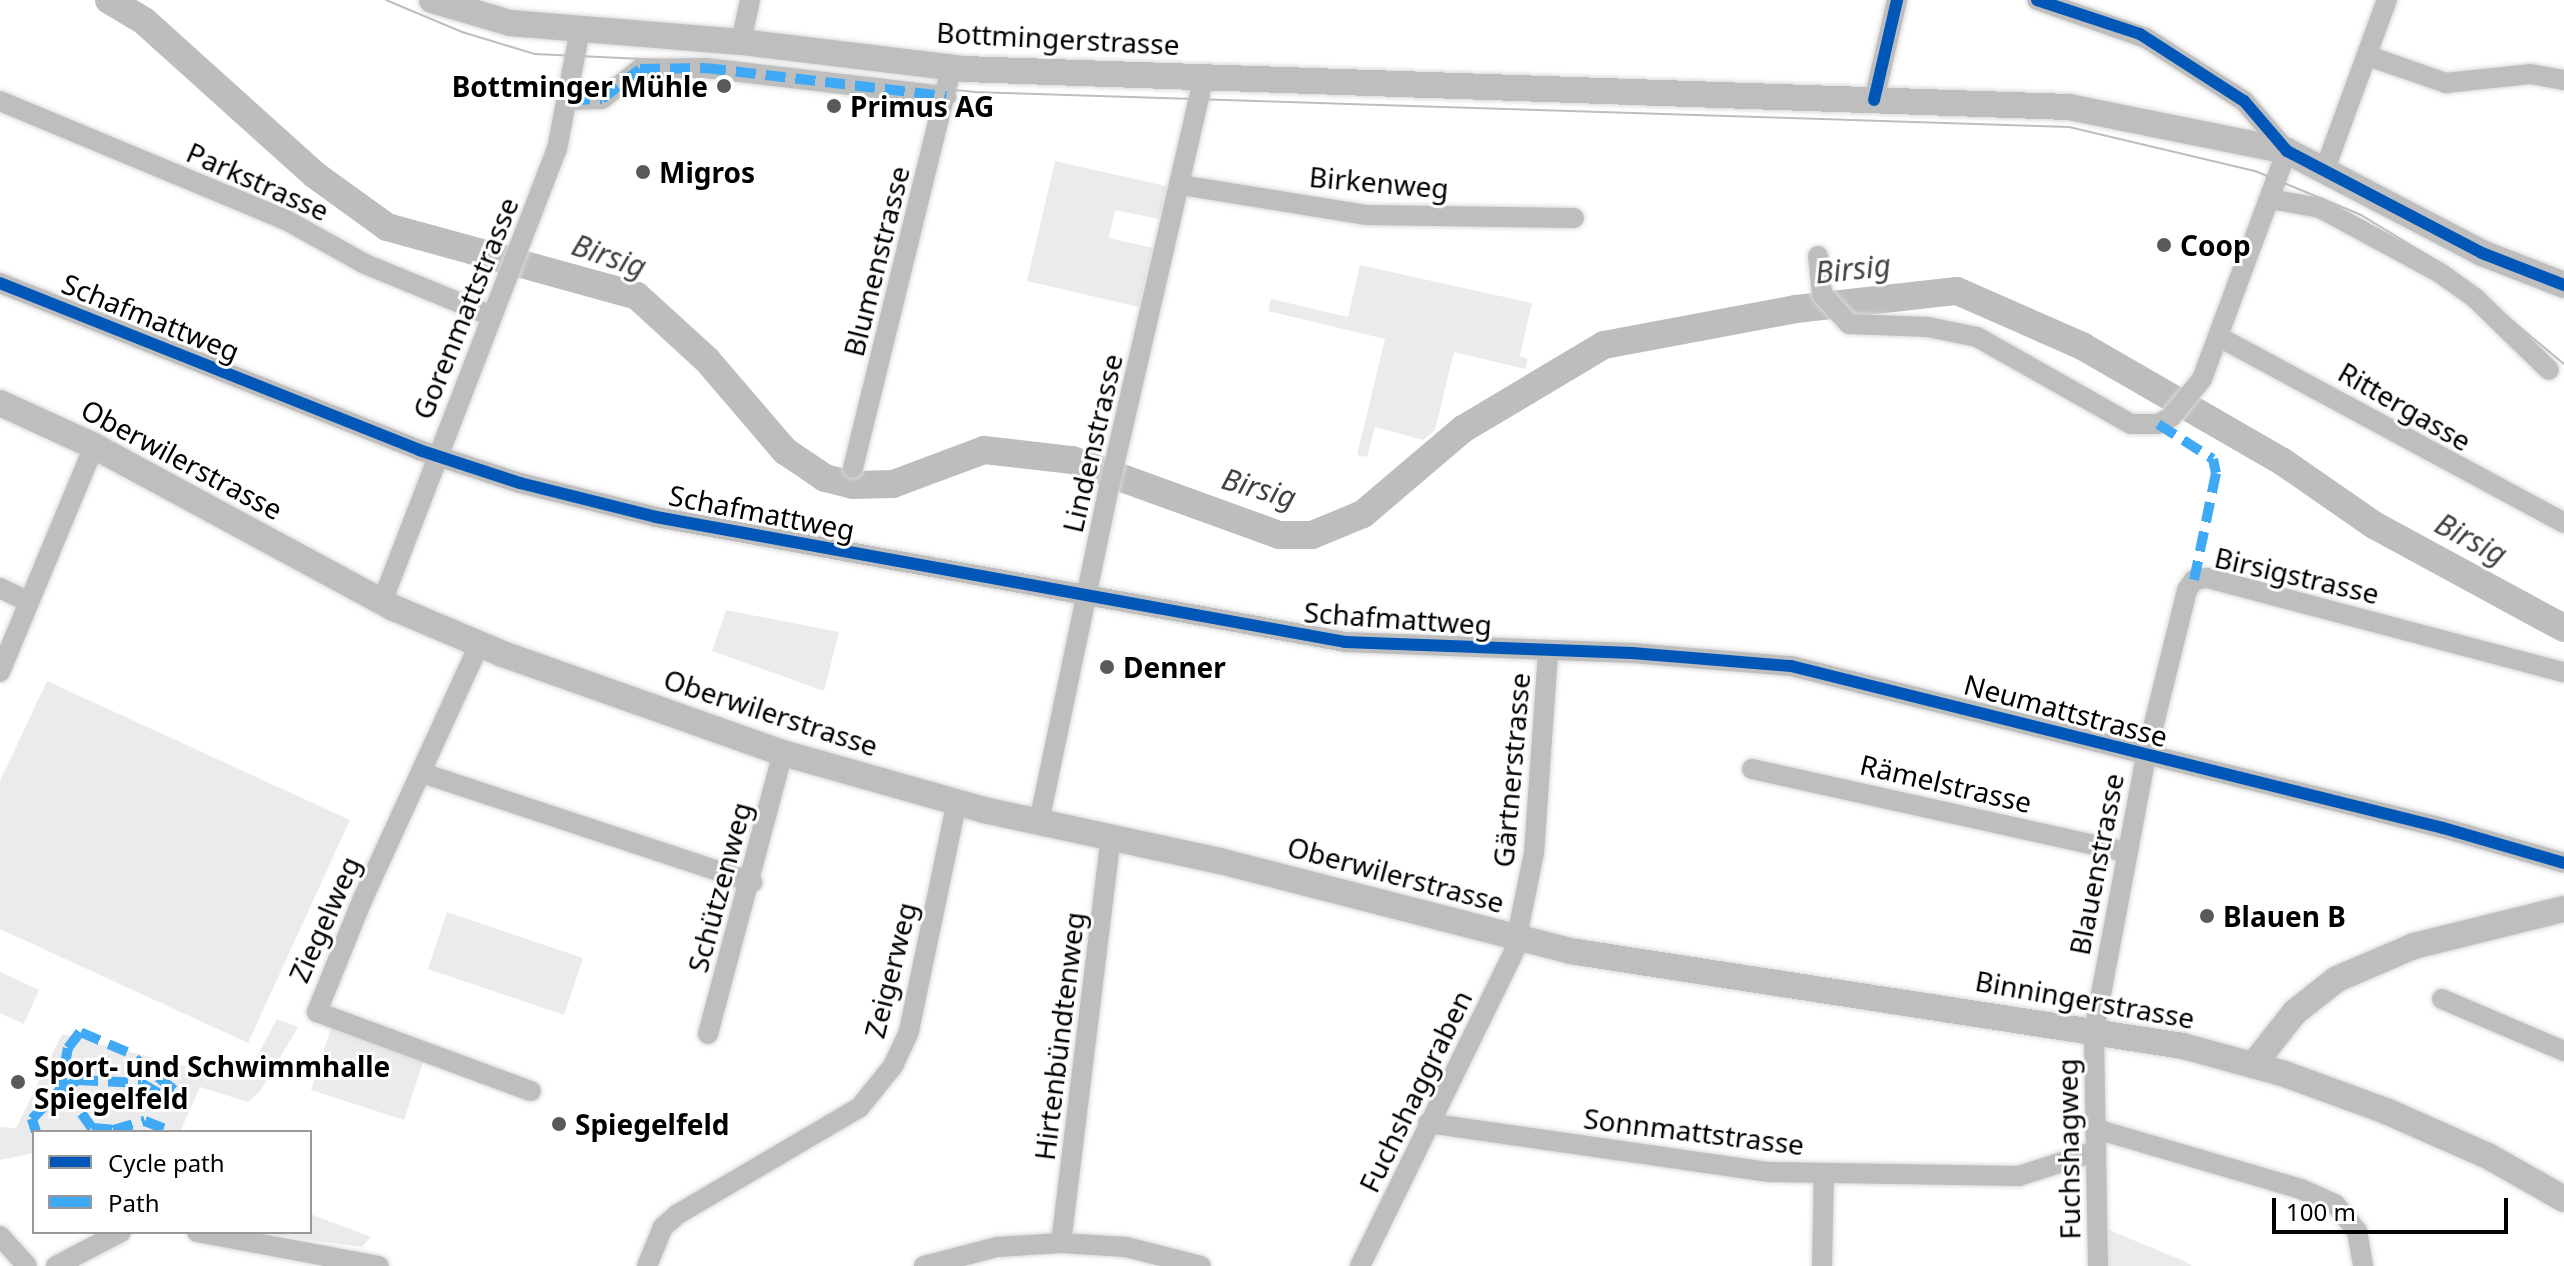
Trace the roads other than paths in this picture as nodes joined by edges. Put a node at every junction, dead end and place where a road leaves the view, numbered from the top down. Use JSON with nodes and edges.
{"nodes":[{"id":1,"x":432,"y":0,"type":"edge"},
{"id":2,"x":750,"y":0,"type":"edge"},
{"id":3,"x":1897,"y":0,"type":"edge"},
{"id":4,"x":2037,"y":0,"type":"edge"},
{"id":5,"x":2387,"y":0,"type":"edge"},
{"id":6,"x":580,"y":29,"type":"junction"},
{"id":7,"x":741,"y":42,"type":"junction"},
{"id":8,"x":2368,"y":56,"type":"junction"},
{"id":9,"x":951,"y":68,"type":"junction"},
{"id":10,"x":1204,"y":77,"type":"junction"},
{"id":11,"x":2564,"y":80,"type":"edge"},
{"id":12,"x":946,"y":96,"type":"junction"},
{"id":13,"x":570,"y":100,"type":"junction"},
{"id":14,"x":1874,"y":100,"type":"junction"},
{"id":15,"x":0,"y":101,"type":"edge"},
{"id":16,"x":2287,"y":151,"type":"junction"},
{"id":17,"x":2325,"y":169,"type":"junction"},
{"id":18,"x":1181,"y":185,"type":"junction"},
{"id":19,"x":2270,"y":199,"type":"junction"},
{"id":20,"x":1574,"y":218,"type":"dead end"},
{"id":21,"x":1818,"y":256,"type":"dead end"},
{"id":22,"x":0,"y":283,"type":"edge"},
{"id":23,"x":2564,"y":285,"type":"edge"},
{"id":24,"x":492,"y":316,"type":"junction"},
{"id":25,"x":2219,"y":337,"type":"junction"},
{"id":26,"x":2549,"y":370,"type":"dead end"},
{"id":27,"x":0,"y":403,"type":"edge"},
{"id":28,"x":94,"y":446,"type":"junction"},
{"id":29,"x":436,"y":456,"type":"junction"},
{"id":30,"x":853,"y":468,"type":"dead end"},
{"id":31,"x":2564,"y":523,"type":"edge"},
{"id":32,"x":0,"y":588,"type":"edge"},
{"id":33,"x":1087,"y":598,"type":"junction"},
{"id":34,"x":29,"y":602,"type":"junction"},
{"id":35,"x":382,"y":602,"type":"junction"},
{"id":36,"x":479,"y":645,"type":"junction"},
{"id":37,"x":1548,"y":651,"type":"junction"},
{"id":38,"x":0,"y":672,"type":"edge"},
{"id":39,"x":2564,"y":672,"type":"edge"},
{"id":40,"x":783,"y":753,"type":"junction"},
{"id":41,"x":2146,"y":756,"type":"junction"},
{"id":42,"x":1752,"y":769,"type":"dead end"},
{"id":43,"x":422,"y":773,"type":"junction"},
{"id":44,"x":957,"y":802,"type":"junction"},
{"id":45,"x":1039,"y":822,"type":"junction"},
{"id":46,"x":1111,"y":836,"type":"junction"},
{"id":47,"x":2126,"y":852,"type":"junction"},
{"id":48,"x":2564,"y":863,"type":"edge"},
{"id":49,"x":752,"y":882,"type":"junction"},
{"id":50,"x":2564,"y":909,"type":"edge"},
{"id":51,"x":1517,"y":940,"type":"junction"},
{"id":52,"x":1570,"y":951,"type":"joint"},
{"id":53,"x":2442,"y":999,"type":"dead end"},
{"id":54,"x":2094,"y":1031,"type":"junction"},
{"id":55,"x":708,"y":1034,"type":"dead end"},
{"id":56,"x":2564,"y":1051,"type":"edge"},
{"id":57,"x":2253,"y":1065,"type":"junction"},
{"id":58,"x":531,"y":1091,"type":"dead end"},
{"id":59,"x":1428,"y":1123,"type":"junction"},
{"id":60,"x":2096,"y":1129,"type":"junction"},
{"id":61,"x":2096,"y":1151,"type":"junction"},
{"id":62,"x":1824,"y":1174,"type":"junction"},
{"id":63,"x":2564,"y":1199,"type":"edge"},
{"id":64,"x":117,"y":1234,"type":"edge"},
{"id":65,"x":208,"y":1234,"type":"edge"},
{"id":66,"x":0,"y":1236,"type":"edge"},
{"id":67,"x":1061,"y":1243,"type":"junction"},
{"id":68,"x":27,"y":1266,"type":"edge"},
{"id":69,"x":56,"y":1266,"type":"edge"},
{"id":70,"x":379,"y":1266,"type":"edge"},
{"id":71,"x":647,"y":1266,"type":"edge"},
{"id":72,"x":924,"y":1266,"type":"edge"},
{"id":73,"x":1201,"y":1266,"type":"edge"},
{"id":74,"x":1360,"y":1266,"type":"edge"},
{"id":75,"x":1822,"y":1266,"type":"edge"},
{"id":76,"x":2098,"y":1266,"type":"edge"},
{"id":77,"x":2363,"y":1266,"type":"edge"}],
"edges":[{"from":1,"to":6,"type":"main road","name":"Bottmingerstrasse"},
{"from":2,"to":7,"type":"street"},
{"from":3,"to":14,"type":"street"},
{"from":4,"to":16,"type":"street"},
{"from":5,"to":8,"type":"street"},
{"from":6,"to":7,"type":"main road","name":"Bottmingerstrasse"},
{"from":6,"to":13,"type":"street","name":"Gorenmattstrasse"},
{"from":7,"to":9,"type":"main road","name":"Bottmingerstrasse"},
{"from":8,"to":11,"type":"street"},
{"from":8,"to":17,"type":"street"},
{"from":9,"to":10,"type":"main road","name":"Bottmingerstrasse"},
{"from":9,"to":12,"type":"street","name":"Blumenstrasse"},
{"from":10,"to":14,"type":"main road","name":"Bottmingerstrasse"},
{"from":10,"to":18,"type":"street","name":"Lindenstrasse"},
{"from":12,"to":13,"type":"street"},
{"from":12,"to":30,"type":"street","name":"Blumenstrasse"},
{"from":13,"to":24,"type":"street","name":"Gorenmattstrasse"},
{"from":14,"to":16,"type":"main road","name":"Bottmingerstrasse"},
{"from":15,"to":24,"type":"street","name":"Parkstrasse"},
{"from":16,"to":17,"type":"main road","name":"Bottmingerstrasse"},
{"from":16,"to":19,"type":"street"},
{"from":17,"to":23,"type":"main road","name":"Bottmingerstrasse"},
{"from":18,"to":20,"type":"street","name":"Birkenweg"},
{"from":18,"to":33,"type":"street","name":"Lindenstrasse"},
{"from":19,"to":25,"type":"street"},
{"from":19,"to":26,"type":"street"},
{"from":21,"to":25,"type":"street"},
{"from":22,"to":29,"type":"street","name":"Schafmattweg"},
{"from":24,"to":29,"type":"street","name":"Gorenmattstrasse"},
{"from":25,"to":31,"type":"street","name":"Rittergasse"},
{"from":27,"to":28,"type":"main road","name":"Oberwilerstrasse"},
{"from":28,"to":34,"type":"street"},
{"from":28,"to":35,"type":"main road","name":"Oberwilerstrasse"},
{"from":29,"to":33,"type":"street","name":"Schafmattweg"},
{"from":29,"to":35,"type":"street","name":"Gorenmattstrasse"},
{"from":32,"to":34,"type":"street"},
{"from":33,"to":37,"type":"street","name":"Schafmattweg"},
{"from":33,"to":45,"type":"street","name":"Lindenstrasse"},
{"from":34,"to":38,"type":"street"},
{"from":35,"to":36,"type":"main road","name":"Oberwilerstrasse"},
{"from":36,"to":40,"type":"main road","name":"Oberwilerstrasse"},
{"from":36,"to":43,"type":"street","name":"Ziegelweg"},
{"from":37,"to":41,"type":"street","name":"Neumattstrasse"},
{"from":37,"to":51,"type":"street","name":"Gärtnerstrasse"},
{"from":39,"to":41,"type":"street","name":"Birsigstrasse"},
{"from":40,"to":44,"type":"main road","name":"Oberwilerstrasse"},
{"from":40,"to":49,"type":"street","name":"Schützenweg"},
{"from":41,"to":47,"type":"street","name":"Blauenstrasse"},
{"from":41,"to":48,"type":"street","name":"Neumattstrasse"},
{"from":42,"to":47,"type":"street","name":"Rämelstrasse"},
{"from":43,"to":49,"type":"street"},
{"from":43,"to":58,"type":"street","name":"Ziegelweg"},
{"from":44,"to":45,"type":"main road","name":"Oberwilerstrasse"},
{"from":44,"to":71,"type":"street","name":"Zeigerweg"},
{"from":45,"to":46,"type":"main road","name":"Oberwilerstrasse"},
{"from":46,"to":51,"type":"main road","name":"Oberwilerstrasse"},
{"from":46,"to":67,"type":"street","name":"Hirtenbündtenweg"},
{"from":47,"to":54,"type":"street","name":"Blauenstrasse"},
{"from":49,"to":55,"type":"street","name":"Schützenweg"},
{"from":50,"to":57,"type":"main road"},
{"from":51,"to":52,"type":"main road","name":"Oberwilerstrasse"},
{"from":51,"to":59,"type":"street","name":"Fuchshaggraben"},
{"from":52,"to":54,"type":"main road","name":"Binningerstrasse"},
{"from":53,"to":56,"type":"street"},
{"from":54,"to":57,"type":"main road","name":"Binningerstrasse"},
{"from":54,"to":60,"type":"street","name":"Fuchshagweg"},
{"from":57,"to":63,"type":"main road","name":"Binningerstrasse"},
{"from":59,"to":62,"type":"street","name":"Sonnmattstrasse"},
{"from":59,"to":74,"type":"street","name":"Fuchshaggraben"},
{"from":60,"to":61,"type":"street","name":"Fuchshagweg"},
{"from":60,"to":77,"type":"street"},
{"from":61,"to":62,"type":"street","name":"Sonnmattstrasse"},
{"from":61,"to":76,"type":"street","name":"Fuchshagweg"},
{"from":62,"to":75,"type":"street"},
{"from":64,"to":69,"type":"street"},
{"from":65,"to":70,"type":"street"},
{"from":66,"to":68,"type":"street"},
{"from":67,"to":72,"type":"street"},
{"from":67,"to":73,"type":"street"}]}
